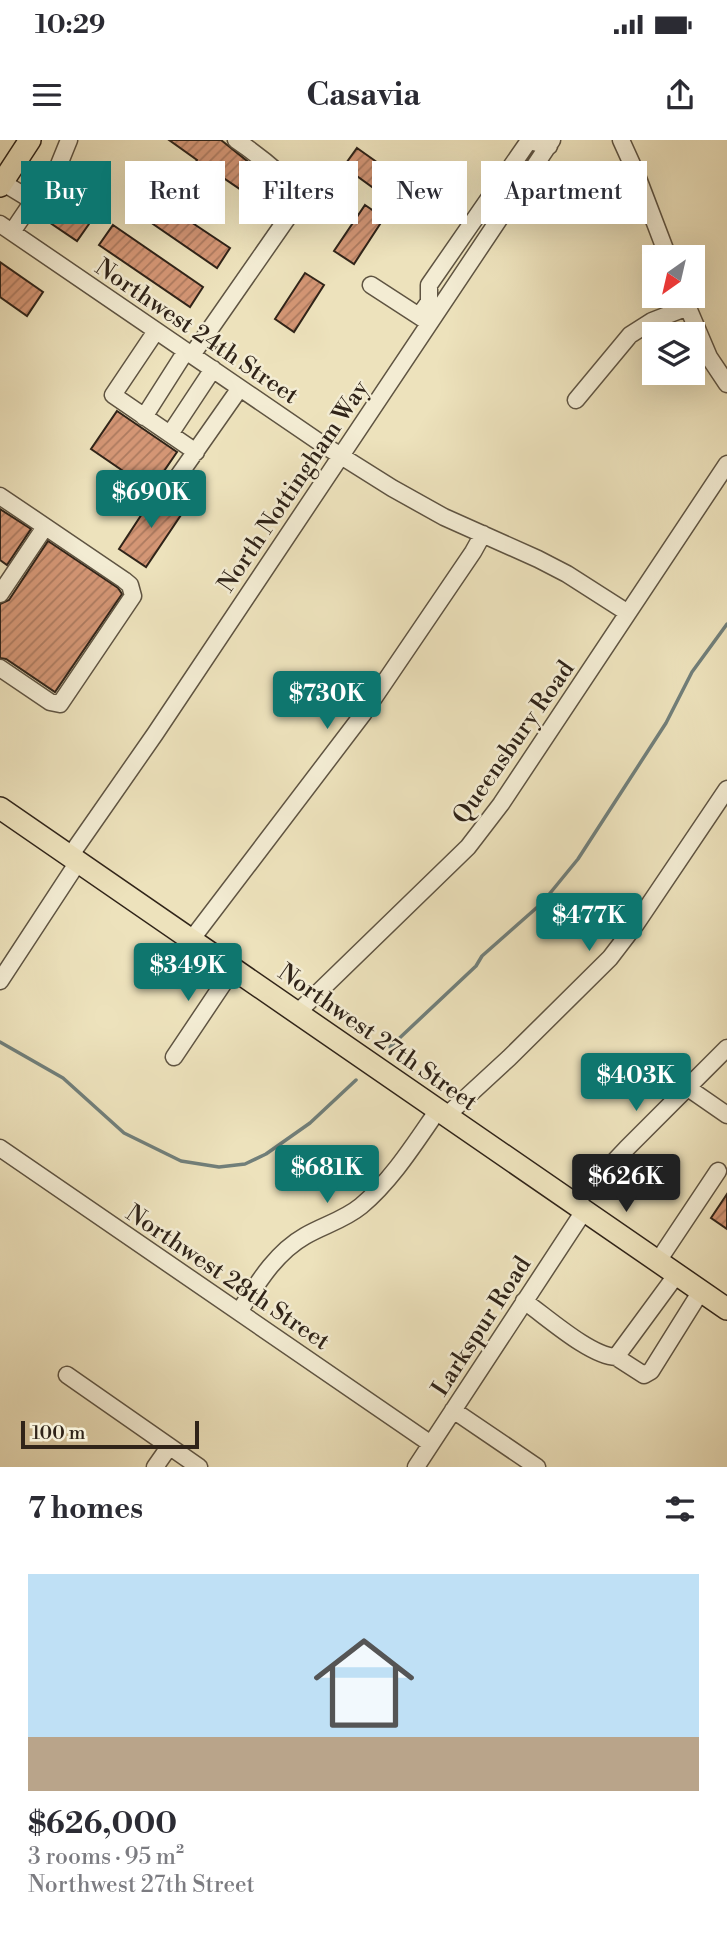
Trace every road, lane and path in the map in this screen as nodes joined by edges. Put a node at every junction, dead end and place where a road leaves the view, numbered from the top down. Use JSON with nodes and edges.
{"nodes":[{"id":1,"x":30,"y":140,"type":"edge"},
{"id":2,"x":69,"y":140,"type":"edge"},
{"id":3,"x":236,"y":140,"type":"edge"},
{"id":4,"x":621,"y":140,"type":"edge"},
{"id":5,"x":551,"y":143,"type":"edge"},
{"id":6,"x":60,"y":161,"type":"edge"},
{"id":7,"x":1,"y":184,"type":"edge"},
{"id":8,"x":21,"y":195,"type":"edge"},
{"id":9,"x":21,"y":213,"type":"edge"},
{"id":10,"x":470,"y":226,"type":"junction"},
{"id":11,"x":6,"y":228,"type":"edge"},
{"id":12,"x":487,"y":237,"type":"junction"},
{"id":13,"x":663,"y":245,"type":"edge"},
{"id":14,"x":371,"y":285,"type":"dead end"},
{"id":15,"x":675,"y":308,"type":"edge"},
{"id":16,"x":688,"y":308,"type":"edge"},
{"id":17,"x":424,"y":320,"type":"junction"},
{"id":18,"x":156,"y":331,"type":"junction"},
{"id":19,"x":189,"y":353,"type":"junction"},
{"id":20,"x":214,"y":369,"type":"junction"},
{"id":21,"x":727,"y":384,"type":"edge"},
{"id":22,"x":240,"y":388,"type":"junction"},
{"id":23,"x":576,"y":400,"type":"dead end"},
{"id":24,"x":144,"y":416,"type":"junction"},
{"id":25,"x":170,"y":434,"type":"junction"},
{"id":26,"x":195,"y":452,"type":"junction"},
{"id":27,"x":341,"y":456,"type":"junction"},
{"id":28,"x":727,"y":464,"type":"edge"},
{"id":29,"x":172,"y":485,"type":"dead end"},
{"id":30,"x":0,"y":496,"type":"edge"},
{"id":31,"x":45,"y":527,"type":"junction"},
{"id":32,"x":483,"y":534,"type":"junction"},
{"id":33,"x":0,"y":594,"type":"edge"},
{"id":34,"x":628,"y":613,"type":"junction"},
{"id":35,"x":0,"y":668,"type":"edge"},
{"id":36,"x":727,"y":789,"type":"edge"},
{"id":37,"x":0,"y":808,"type":"edge"},
{"id":38,"x":74,"y":859,"type":"junction"},
{"id":39,"x":191,"y":940,"type":"junction"},
{"id":40,"x":233,"y":969,"type":"junction"},
{"id":41,"x":0,"y":981,"type":"edge"},
{"id":42,"x":298,"y":1013,"type":"junction"},
{"id":43,"x":727,"y":1048,"type":"edge"},
{"id":44,"x":174,"y":1057,"type":"dead end"},
{"id":45,"x":688,"y":1088,"type":"junction"},
{"id":46,"x":442,"y":1113,"type":"junction"},
{"id":47,"x":727,"y":1115,"type":"edge"},
{"id":48,"x":0,"y":1148,"type":"edge"},
{"id":49,"x":718,"y":1171,"type":"dead end"},
{"id":50,"x":579,"y":1207,"type":"junction"},
{"id":51,"x":658,"y":1261,"type":"junction"},
{"id":52,"x":677,"y":1274,"type":"junction"},
{"id":53,"x":701,"y":1291,"type":"junction"},
{"id":54,"x":524,"y":1301,"type":"junction"},
{"id":55,"x":727,"y":1309,"type":"edge"},
{"id":56,"x":239,"y":1312,"type":"junction"},
{"id":57,"x":616,"y":1357,"type":"junction"},
{"id":58,"x":67,"y":1375,"type":"dead end"},
{"id":59,"x":453,"y":1410,"type":"junction"},
{"id":60,"x":430,"y":1444,"type":"junction"},
{"id":61,"x":169,"y":1447,"type":"junction"},
{"id":62,"x":530,"y":1465,"type":"edge"},
{"id":63,"x":155,"y":1467,"type":"edge"},
{"id":64,"x":200,"y":1467,"type":"edge"},
{"id":65,"x":416,"y":1467,"type":"edge"}],
"edges":[{"from":1,"to":7,"type":"main road"},
{"from":2,"to":6,"type":"street"},
{"from":3,"to":19,"type":"street"},
{"from":4,"to":13,"type":"street"},
{"from":5,"to":10,"type":"street"},
{"from":5,"to":12,"type":"street","name":"North Nottingham Way"},
{"from":7,"to":8,"type":"street"},
{"from":9,"to":11,"type":"street"},
{"from":10,"to":12,"type":"street"},
{"from":10,"to":17,"type":"street"},
{"from":11,"to":18,"type":"street","name":"Northwest 24th Street"},
{"from":12,"to":17,"type":"street","name":"North Nottingham Way"},
{"from":14,"to":17,"type":"street"},
{"from":15,"to":23,"type":"street"},
{"from":16,"to":21,"type":"street"},
{"from":17,"to":27,"type":"street","name":"North Nottingham Way"},
{"from":18,"to":19,"type":"street","name":"Northwest 24th Street"},
{"from":18,"to":24,"type":"street"},
{"from":19,"to":20,"type":"street","name":"Northwest 24th Street"},
{"from":19,"to":24,"type":"street"},
{"from":20,"to":22,"type":"street","name":"Northwest 24th Street"},
{"from":20,"to":25,"type":"street"},
{"from":22,"to":26,"type":"street"},
{"from":22,"to":27,"type":"street","name":"Northwest 24th Street"},
{"from":24,"to":25,"type":"street"},
{"from":25,"to":26,"type":"street"},
{"from":26,"to":29,"type":"street"},
{"from":27,"to":32,"type":"street","name":"Northwest 24th Street"},
{"from":27,"to":38,"type":"street","name":"North Nottingham Way"},
{"from":28,"to":34,"type":"street","name":"Queensbury Road"},
{"from":30,"to":31,"type":"street"},
{"from":31,"to":33,"type":"street"},
{"from":31,"to":35,"type":"street"},
{"from":32,"to":34,"type":"street","name":"Northwest 24th Street"},
{"from":32,"to":39,"type":"street"},
{"from":34,"to":42,"type":"street","name":"Queensbury Road"},
{"from":36,"to":46,"type":"street"},
{"from":37,"to":38,"type":"main road","name":"Northwest 27th Street"},
{"from":38,"to":39,"type":"main road","name":"Northwest 27th Street"},
{"from":38,"to":41,"type":"street","name":"North Nottingham Way"},
{"from":39,"to":40,"type":"main road","name":"Northwest 27th Street"},
{"from":40,"to":42,"type":"main road","name":"Northwest 27th Street"},
{"from":40,"to":44,"type":"street"},
{"from":42,"to":46,"type":"main road","name":"Northwest 27th Street"},
{"from":43,"to":45,"type":"street","name":"Larkspur Road"},
{"from":45,"to":47,"type":"street"},
{"from":45,"to":50,"type":"street","name":"Larkspur Road"},
{"from":46,"to":50,"type":"main road","name":"Northwest 27th Street"},
{"from":46,"to":56,"type":"street"},
{"from":48,"to":56,"type":"street","name":"Northwest 28th Street"},
{"from":49,"to":51,"type":"street"},
{"from":50,"to":51,"type":"main road","name":"Northwest 27th Street"},
{"from":50,"to":54,"type":"street","name":"Larkspur Road"},
{"from":51,"to":52,"type":"main road","name":"Northwest 27th Street"},
{"from":52,"to":53,"type":"main road","name":"Northwest 27th Street"},
{"from":52,"to":57,"type":"street"},
{"from":53,"to":55,"type":"main road","name":"Northwest 27th Street"},
{"from":53,"to":57,"type":"street"},
{"from":54,"to":57,"type":"street"},
{"from":54,"to":59,"type":"street","name":"Larkspur Road"},
{"from":56,"to":60,"type":"street","name":"Northwest 28th Street"},
{"from":58,"to":61,"type":"street"},
{"from":59,"to":60,"type":"street","name":"Larkspur Road"},
{"from":59,"to":62,"type":"street"},
{"from":60,"to":65,"type":"street","name":"Larkspur Road"},
{"from":61,"to":63,"type":"street"},
{"from":61,"to":64,"type":"street"}]}
